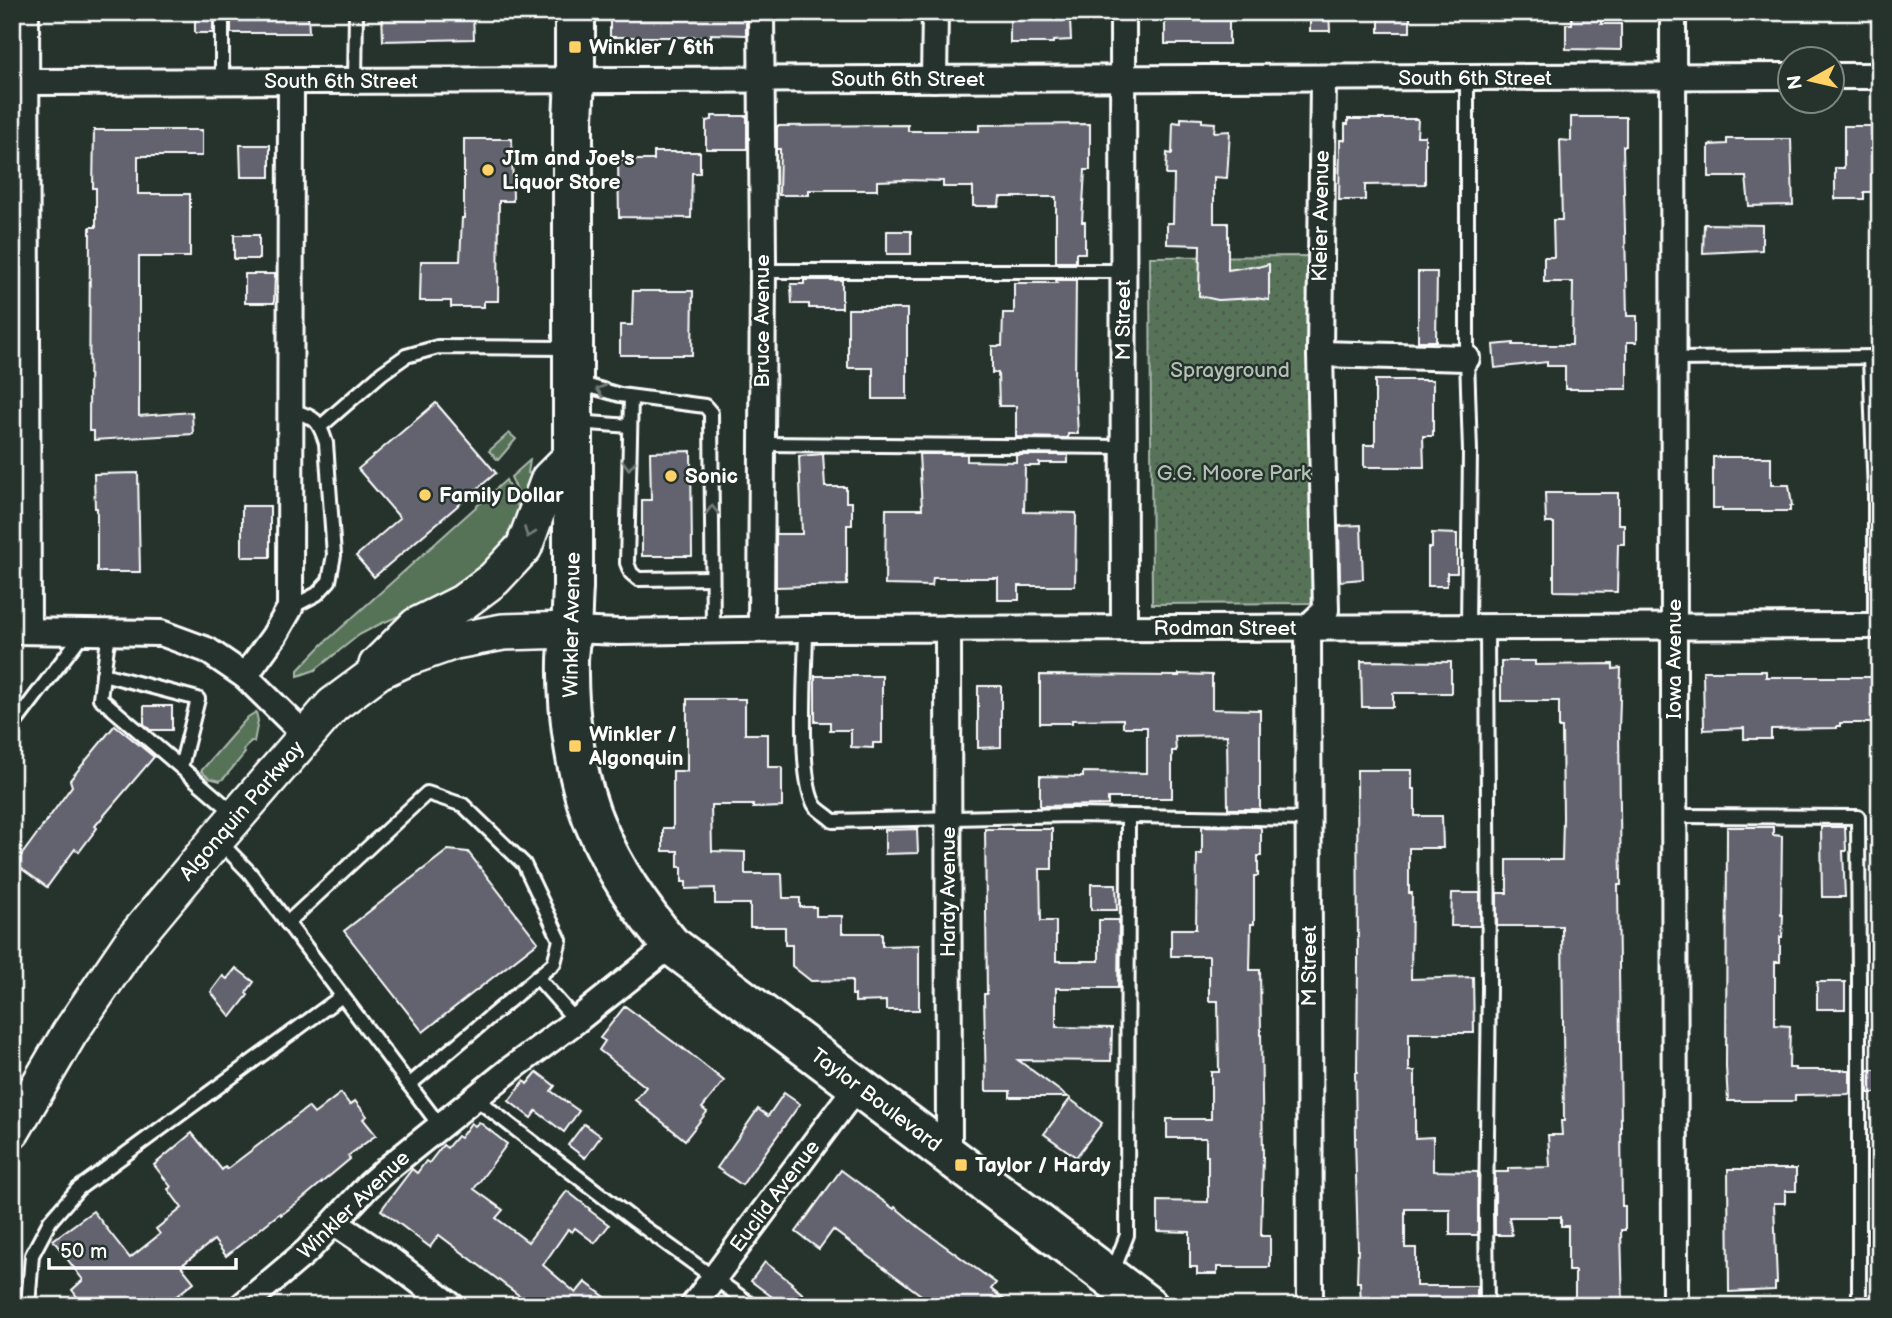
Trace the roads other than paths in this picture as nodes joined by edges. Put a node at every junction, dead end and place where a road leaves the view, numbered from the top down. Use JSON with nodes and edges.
{"nodes":[{"id":1,"x":26,"y":12,"type":"edge"},
{"id":2,"x":222,"y":12,"type":"edge"},
{"id":3,"x":356,"y":12,"type":"edge"},
{"id":4,"x":575,"y":12,"type":"edge"},
{"id":5,"x":761,"y":12,"type":"edge"},
{"id":6,"x":935,"y":12,"type":"edge"},
{"id":7,"x":1123,"y":12,"type":"edge"},
{"id":8,"x":1673,"y":12,"type":"edge"},
{"id":9,"x":1673,"y":76,"type":"junction"},
{"id":10,"x":1776,"y":76,"type":"edge"},
{"id":11,"x":1846,"y":76,"type":"edge"},
{"id":12,"x":1880,"y":76,"type":"edge"},
{"id":13,"x":761,"y":78,"type":"junction"},
{"id":14,"x":1323,"y":78,"type":"junction"},
{"id":15,"x":1466,"y":78,"type":"junction"},
{"id":16,"x":934,"y":79,"type":"junction"},
{"id":17,"x":1123,"y":79,"type":"junction"},
{"id":18,"x":575,"y":80,"type":"junction"},
{"id":19,"x":222,"y":81,"type":"junction"},
{"id":20,"x":291,"y":81,"type":"junction"},
{"id":21,"x":355,"y":81,"type":"junction"},
{"id":22,"x":26,"y":82,"type":"junction"},
{"id":23,"x":763,"y":271,"type":"junction"},
{"id":24,"x":1123,"y":271,"type":"junction"},
{"id":25,"x":1320,"y":354,"type":"junction"},
{"id":26,"x":1875,"y":357,"type":"edge"},
{"id":27,"x":1467,"y":358,"type":"junction"},
{"id":28,"x":1673,"y":359,"type":"junction"},
{"id":29,"x":572,"y":364,"type":"junction"},
{"id":30,"x":631,"y":397,"type":"junction"},
{"id":31,"x":290,"y":410,"type":"junction"},
{"id":32,"x":321,"y":426,"type":"junction"},
{"id":33,"x":630,"y":426,"type":"junction"},
{"id":34,"x":573,"y":438,"type":"junction"},
{"id":35,"x":762,"y":444,"type":"junction"},
{"id":36,"x":1124,"y":447,"type":"junction"},
{"id":37,"x":712,"y":578,"type":"junction"},
{"id":38,"x":290,"y":608,"type":"junction"},
{"id":39,"x":1478,"y":626,"type":"junction"},
{"id":40,"x":1674,"y":626,"type":"junction"},
{"id":41,"x":1877,"y":626,"type":"edge"},
{"id":42,"x":1308,"y":627,"type":"junction"},
{"id":43,"x":948,"y":628,"type":"junction"},
{"id":44,"x":1124,"y":628,"type":"junction"},
{"id":45,"x":571,"y":629,"type":"junction"},
{"id":46,"x":761,"y":629,"type":"junction"},
{"id":47,"x":806,"y":629,"type":"junction"},
{"id":48,"x":20,"y":631,"type":"edge"},
{"id":49,"x":713,"y":631,"type":"junction"},
{"id":50,"x":97,"y":632,"type":"junction"},
{"id":51,"x":103,"y":674,"type":"junction"},
{"id":52,"x":245,"y":676,"type":"junction"},
{"id":53,"x":353,"y":688,"type":"junction"},
{"id":54,"x":12,"y":727,"type":"edge"},
{"id":55,"x":306,"y":736,"type":"junction"},
{"id":56,"x":181,"y":767,"type":"junction"},
{"id":57,"x":1674,"y":816,"type":"junction"},
{"id":58,"x":1128,"y":817,"type":"junction"},
{"id":59,"x":948,"y":818,"type":"junction"},
{"id":60,"x":1308,"y":819,"type":"junction"},
{"id":61,"x":227,"y":827,"type":"junction"},
{"id":62,"x":287,"y":923,"type":"junction"},
{"id":63,"x":671,"y":945,"type":"junction"},
{"id":64,"x":537,"y":977,"type":"junction"},
{"id":65,"x":342,"y":996,"type":"junction"},
{"id":66,"x":576,"y":1021,"type":"junction"},
{"id":67,"x":409,"y":1085,"type":"junction"},
{"id":68,"x":857,"y":1086,"type":"junction"},
{"id":69,"x":475,"y":1098,"type":"junction"},
{"id":70,"x":440,"y":1126,"type":"junction"},
{"id":71,"x":12,"y":1131,"type":"edge"},
{"id":72,"x":949,"y":1156,"type":"junction"},
{"id":73,"x":335,"y":1223,"type":"junction"},
{"id":74,"x":715,"y":1277,"type":"junction"},
{"id":75,"x":1110,"y":1278,"type":"junction"},
{"id":76,"x":28,"y":1306,"type":"edge"},
{"id":77,"x":242,"y":1306,"type":"edge"},
{"id":78,"x":452,"y":1306,"type":"edge"},
{"id":79,"x":693,"y":1306,"type":"edge"},
{"id":80,"x":753,"y":1306,"type":"edge"},
{"id":81,"x":1148,"y":1306,"type":"edge"},
{"id":82,"x":1310,"y":1306,"type":"edge"},
{"id":83,"x":1487,"y":1306,"type":"edge"},
{"id":84,"x":1675,"y":1306,"type":"edge"},
{"id":85,"x":1858,"y":1306,"type":"edge"}],
"edges":[{"from":1,"to":22,"type":"street"},
{"from":2,"to":19,"type":"lane"},
{"from":3,"to":21,"type":"lane"},
{"from":4,"to":18,"type":"main road","name":"Winkler Avenue"},
{"from":5,"to":13,"type":"street","name":"Bruce Avenue"},
{"from":6,"to":16,"type":"street"},
{"from":7,"to":17,"type":"street","name":"M Street"},
{"from":8,"to":9,"type":"street","name":"Iowa Avenue"},
{"from":9,"to":10,"type":"street","name":"South 6th Street"},
{"from":9,"to":15,"type":"street","name":"South 6th Street"},
{"from":9,"to":28,"type":"street","name":"Iowa Avenue"},
{"from":11,"to":12,"type":"street"},
{"from":13,"to":16,"type":"street","name":"South 6th Street"},
{"from":13,"to":18,"type":"street","name":"South 6th Street"},
{"from":13,"to":23,"type":"street","name":"Bruce Avenue"},
{"from":14,"to":15,"type":"street","name":"South 6th Street"},
{"from":14,"to":17,"type":"street","name":"South 6th Street"},
{"from":14,"to":25,"type":"street","name":"Kleier Avenue"},
{"from":15,"to":27,"type":"lane"},
{"from":16,"to":17,"type":"street","name":"South 6th Street"},
{"from":17,"to":24,"type":"street","name":"M Street"},
{"from":18,"to":21,"type":"street","name":"South 6th Street"},
{"from":18,"to":29,"type":"main road","name":"Winkler Avenue"},
{"from":19,"to":20,"type":"street","name":"South 6th Street"},
{"from":19,"to":22,"type":"street","name":"South 6th Street"},
{"from":20,"to":21,"type":"street","name":"South 6th Street"},
{"from":20,"to":31,"type":"street"},
{"from":22,"to":48,"type":"street"},
{"from":23,"to":24,"type":"lane"},
{"from":23,"to":35,"type":"street","name":"Bruce Avenue"},
{"from":24,"to":36,"type":"street","name":"M Street"},
{"from":25,"to":27,"type":"street"},
{"from":25,"to":42,"type":"street","name":"Kleier Avenue"},
{"from":26,"to":28,"type":"lane"},
{"from":26,"to":41,"type":"lane"},
{"from":27,"to":39,"type":"lane"},
{"from":28,"to":40,"type":"street","name":"Iowa Avenue"},
{"from":30,"to":29,"type":"lane","one_way":true},
{"from":29,"to":32,"type":"lane"},
{"from":29,"to":34,"type":"main road","name":"Winkler Avenue"},
{"from":30,"to":33,"type":"lane"},
{"from":37,"to":30,"type":"lane","one_way":true},
{"from":31,"to":32,"type":"lane"},
{"from":31,"to":38,"type":"street"},
{"from":32,"to":38,"type":"lane"},
{"from":33,"to":34,"type":"lane"},
{"from":33,"to":37,"type":"lane","one_way":true},
{"from":34,"to":45,"type":"main road","name":"Winkler Avenue"},
{"from":34,"to":53,"type":"main road","one_way":true},
{"from":35,"to":36,"type":"lane"},
{"from":35,"to":46,"type":"street","name":"Bruce Avenue"},
{"from":36,"to":44,"type":"street","name":"M Street"},
{"from":37,"to":49,"type":"lane"},
{"from":38,"to":52,"type":"street"},
{"from":39,"to":40,"type":"street","name":"Rodman Street"},
{"from":39,"to":42,"type":"street","name":"Rodman Street"},
{"from":39,"to":83,"type":"lane"},
{"from":40,"to":41,"type":"street","name":"Rodman Street"},
{"from":40,"to":57,"type":"street","name":"Iowa Avenue"},
{"from":42,"to":44,"type":"street","name":"Rodman Street"},
{"from":42,"to":60,"type":"street","name":"M Street"},
{"from":43,"to":44,"type":"street","name":"Rodman Street"},
{"from":43,"to":47,"type":"street","name":"Rodman Street"},
{"from":43,"to":59,"type":"street","name":"Hardy Avenue"},
{"from":45,"to":49,"type":"street","name":"Rodman Street"},
{"from":45,"to":53,"type":"main road","name":"Algonquin Parkway"},
{"from":45,"to":63,"type":"main road","name":"Winkler Avenue"},
{"from":46,"to":47,"type":"street","name":"Rodman Street"},
{"from":46,"to":49,"type":"street","name":"Rodman Street"},
{"from":47,"to":59,"type":"lane"},
{"from":48,"to":50,"type":"street"},
{"from":50,"to":51,"type":"lane"},
{"from":50,"to":52,"type":"street"},
{"from":50,"to":54,"type":"lane"},
{"from":51,"to":56,"type":"lane"},
{"from":51,"to":56,"type":"lane"},
{"from":52,"to":55,"type":"street"},
{"from":53,"to":55,"type":"main road","name":"Algonquin Parkway"},
{"from":55,"to":61,"type":"main road","name":"Algonquin Parkway"},
{"from":56,"to":61,"type":"lane"},
{"from":57,"to":84,"type":"street","name":"Iowa Avenue"},
{"from":57,"to":85,"type":"lane"},
{"from":58,"to":59,"type":"lane"},
{"from":58,"to":60,"type":"lane"},
{"from":58,"to":75,"type":"lane"},
{"from":59,"to":72,"type":"street","name":"Hardy Avenue"},
{"from":60,"to":82,"type":"street","name":"M Street"},
{"from":61,"to":62,"type":"lane"},
{"from":61,"to":71,"type":"main road","name":"Algonquin Parkway"},
{"from":62,"to":64,"type":"lane"},
{"from":62,"to":65,"type":"lane"},
{"from":63,"to":66,"type":"street","name":"Winkler Avenue"},
{"from":63,"to":68,"type":"main road","name":"Taylor Boulevard"},
{"from":64,"to":66,"type":"lane"},
{"from":64,"to":67,"type":"lane"},
{"from":65,"to":67,"type":"lane"},
{"from":65,"to":76,"type":"lane"},
{"from":66,"to":69,"type":"street","name":"Winkler Avenue"},
{"from":67,"to":70,"type":"lane"},
{"from":68,"to":72,"type":"main road","name":"Taylor Boulevard"},
{"from":68,"to":74,"type":"street","name":"Euclid Avenue"},
{"from":69,"to":70,"type":"street","name":"Winkler Avenue"},
{"from":69,"to":74,"type":"lane"},
{"from":70,"to":73,"type":"street","name":"Winkler Avenue"},
{"from":72,"to":75,"type":"main road","name":"Taylor Boulevard"},
{"from":73,"to":77,"type":"street","name":"Winkler Avenue"},
{"from":73,"to":78,"type":"street"},
{"from":74,"to":79,"type":"street","name":"Euclid Avenue"},
{"from":74,"to":80,"type":"lane"},
{"from":75,"to":81,"type":"main road","name":"Taylor Boulevard"}]}
